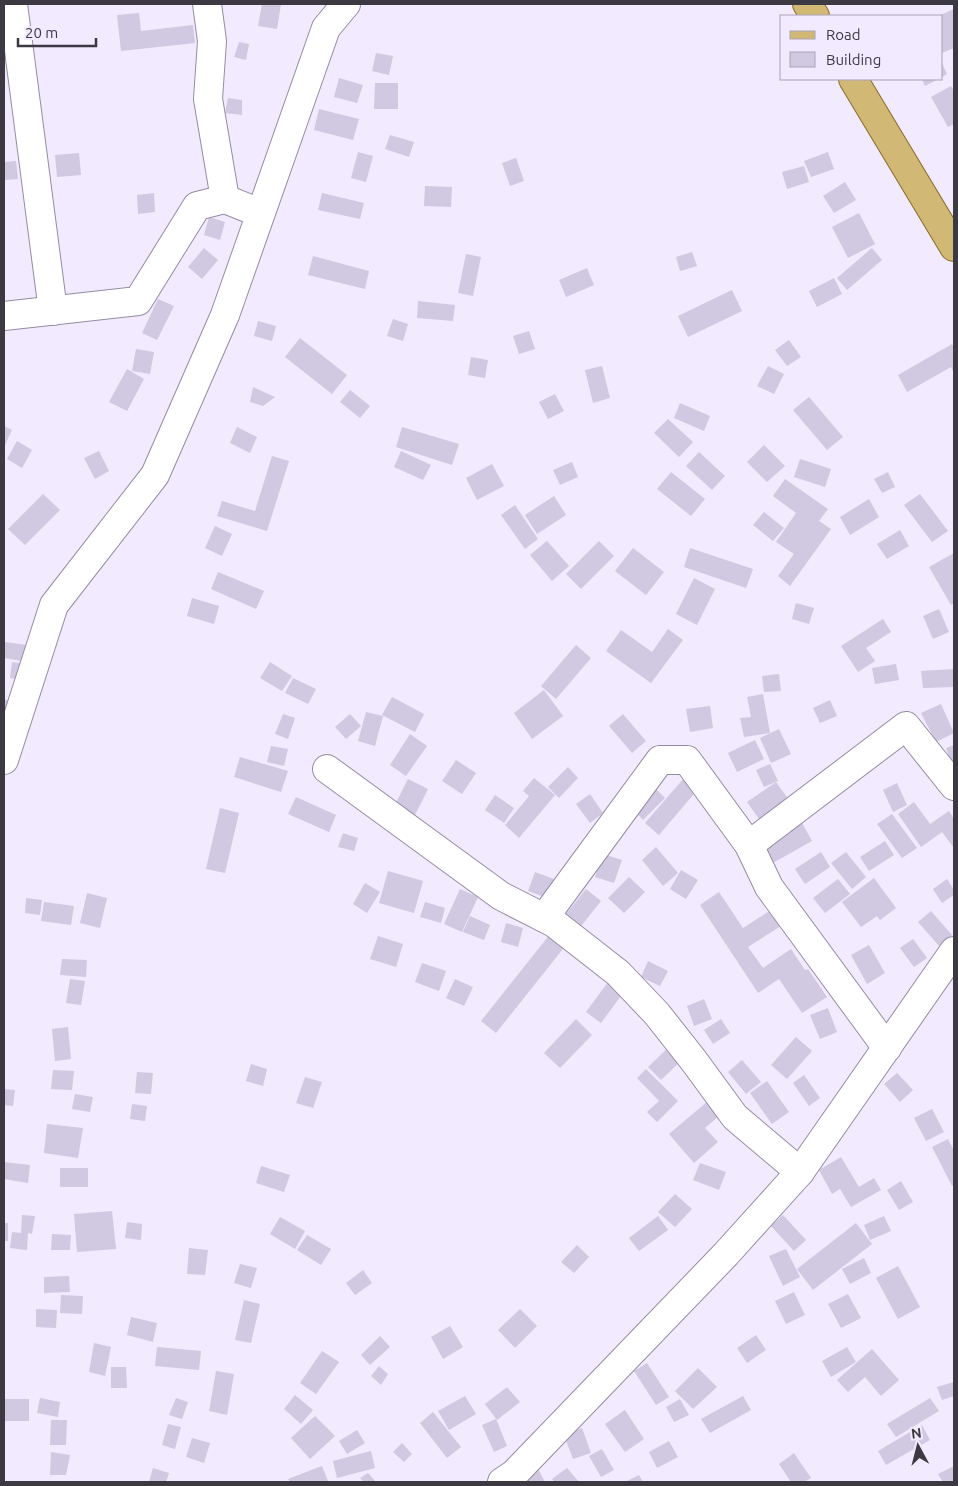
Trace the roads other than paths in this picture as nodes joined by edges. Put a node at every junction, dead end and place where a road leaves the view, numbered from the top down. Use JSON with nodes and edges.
{"nodes":[{"id":1,"x":13,"y":4,"type":"edge"},
{"id":2,"x":207,"y":4,"type":"edge"},
{"id":3,"x":346,"y":4,"type":"edge"},
{"id":4,"x":808,"y":4,"type":"edge"},
{"id":5,"x":814,"y":15,"type":"edge"},
{"id":6,"x":854,"y":80,"type":"edge"},
{"id":7,"x":225,"y":199,"type":"junction"},
{"id":8,"x":260,"y":213,"type":"junction"},
{"id":9,"x":954,"y":247,"type":"edge"},
{"id":10,"x":53,"y":311,"type":"junction"},
{"id":11,"x":4,"y":316,"type":"edge"},
{"id":12,"x":4,"y":760,"type":"edge"},
{"id":13,"x":327,"y":769,"type":"dead end"},
{"id":14,"x":954,"y":786,"type":"edge"},
{"id":15,"x":749,"y":846,"type":"junction"},
{"id":16,"x":544,"y":918,"type":"junction"},
{"id":17,"x":954,"y":951,"type":"edge"},
{"id":18,"x":887,"y":1048,"type":"junction"},
{"id":19,"x":800,"y":1172,"type":"junction"},
{"id":20,"x":502,"y":1482,"type":"edge"}],
"edges":[{"from":1,"to":10,"type":"street"},
{"from":2,"to":7,"type":"street"},
{"from":3,"to":8,"type":"street"},
{"from":4,"to":5,"type":"main road"},
{"from":6,"to":9,"type":"main road"},
{"from":7,"to":8,"type":"street"},
{"from":7,"to":10,"type":"street"},
{"from":8,"to":12,"type":"street"},
{"from":10,"to":11,"type":"street"},
{"from":13,"to":16,"type":"street"},
{"from":14,"to":15,"type":"street"},
{"from":15,"to":16,"type":"street"},
{"from":15,"to":18,"type":"street"},
{"from":16,"to":19,"type":"street"},
{"from":17,"to":18,"type":"street"},
{"from":18,"to":19,"type":"street"},
{"from":19,"to":20,"type":"street"}]}
